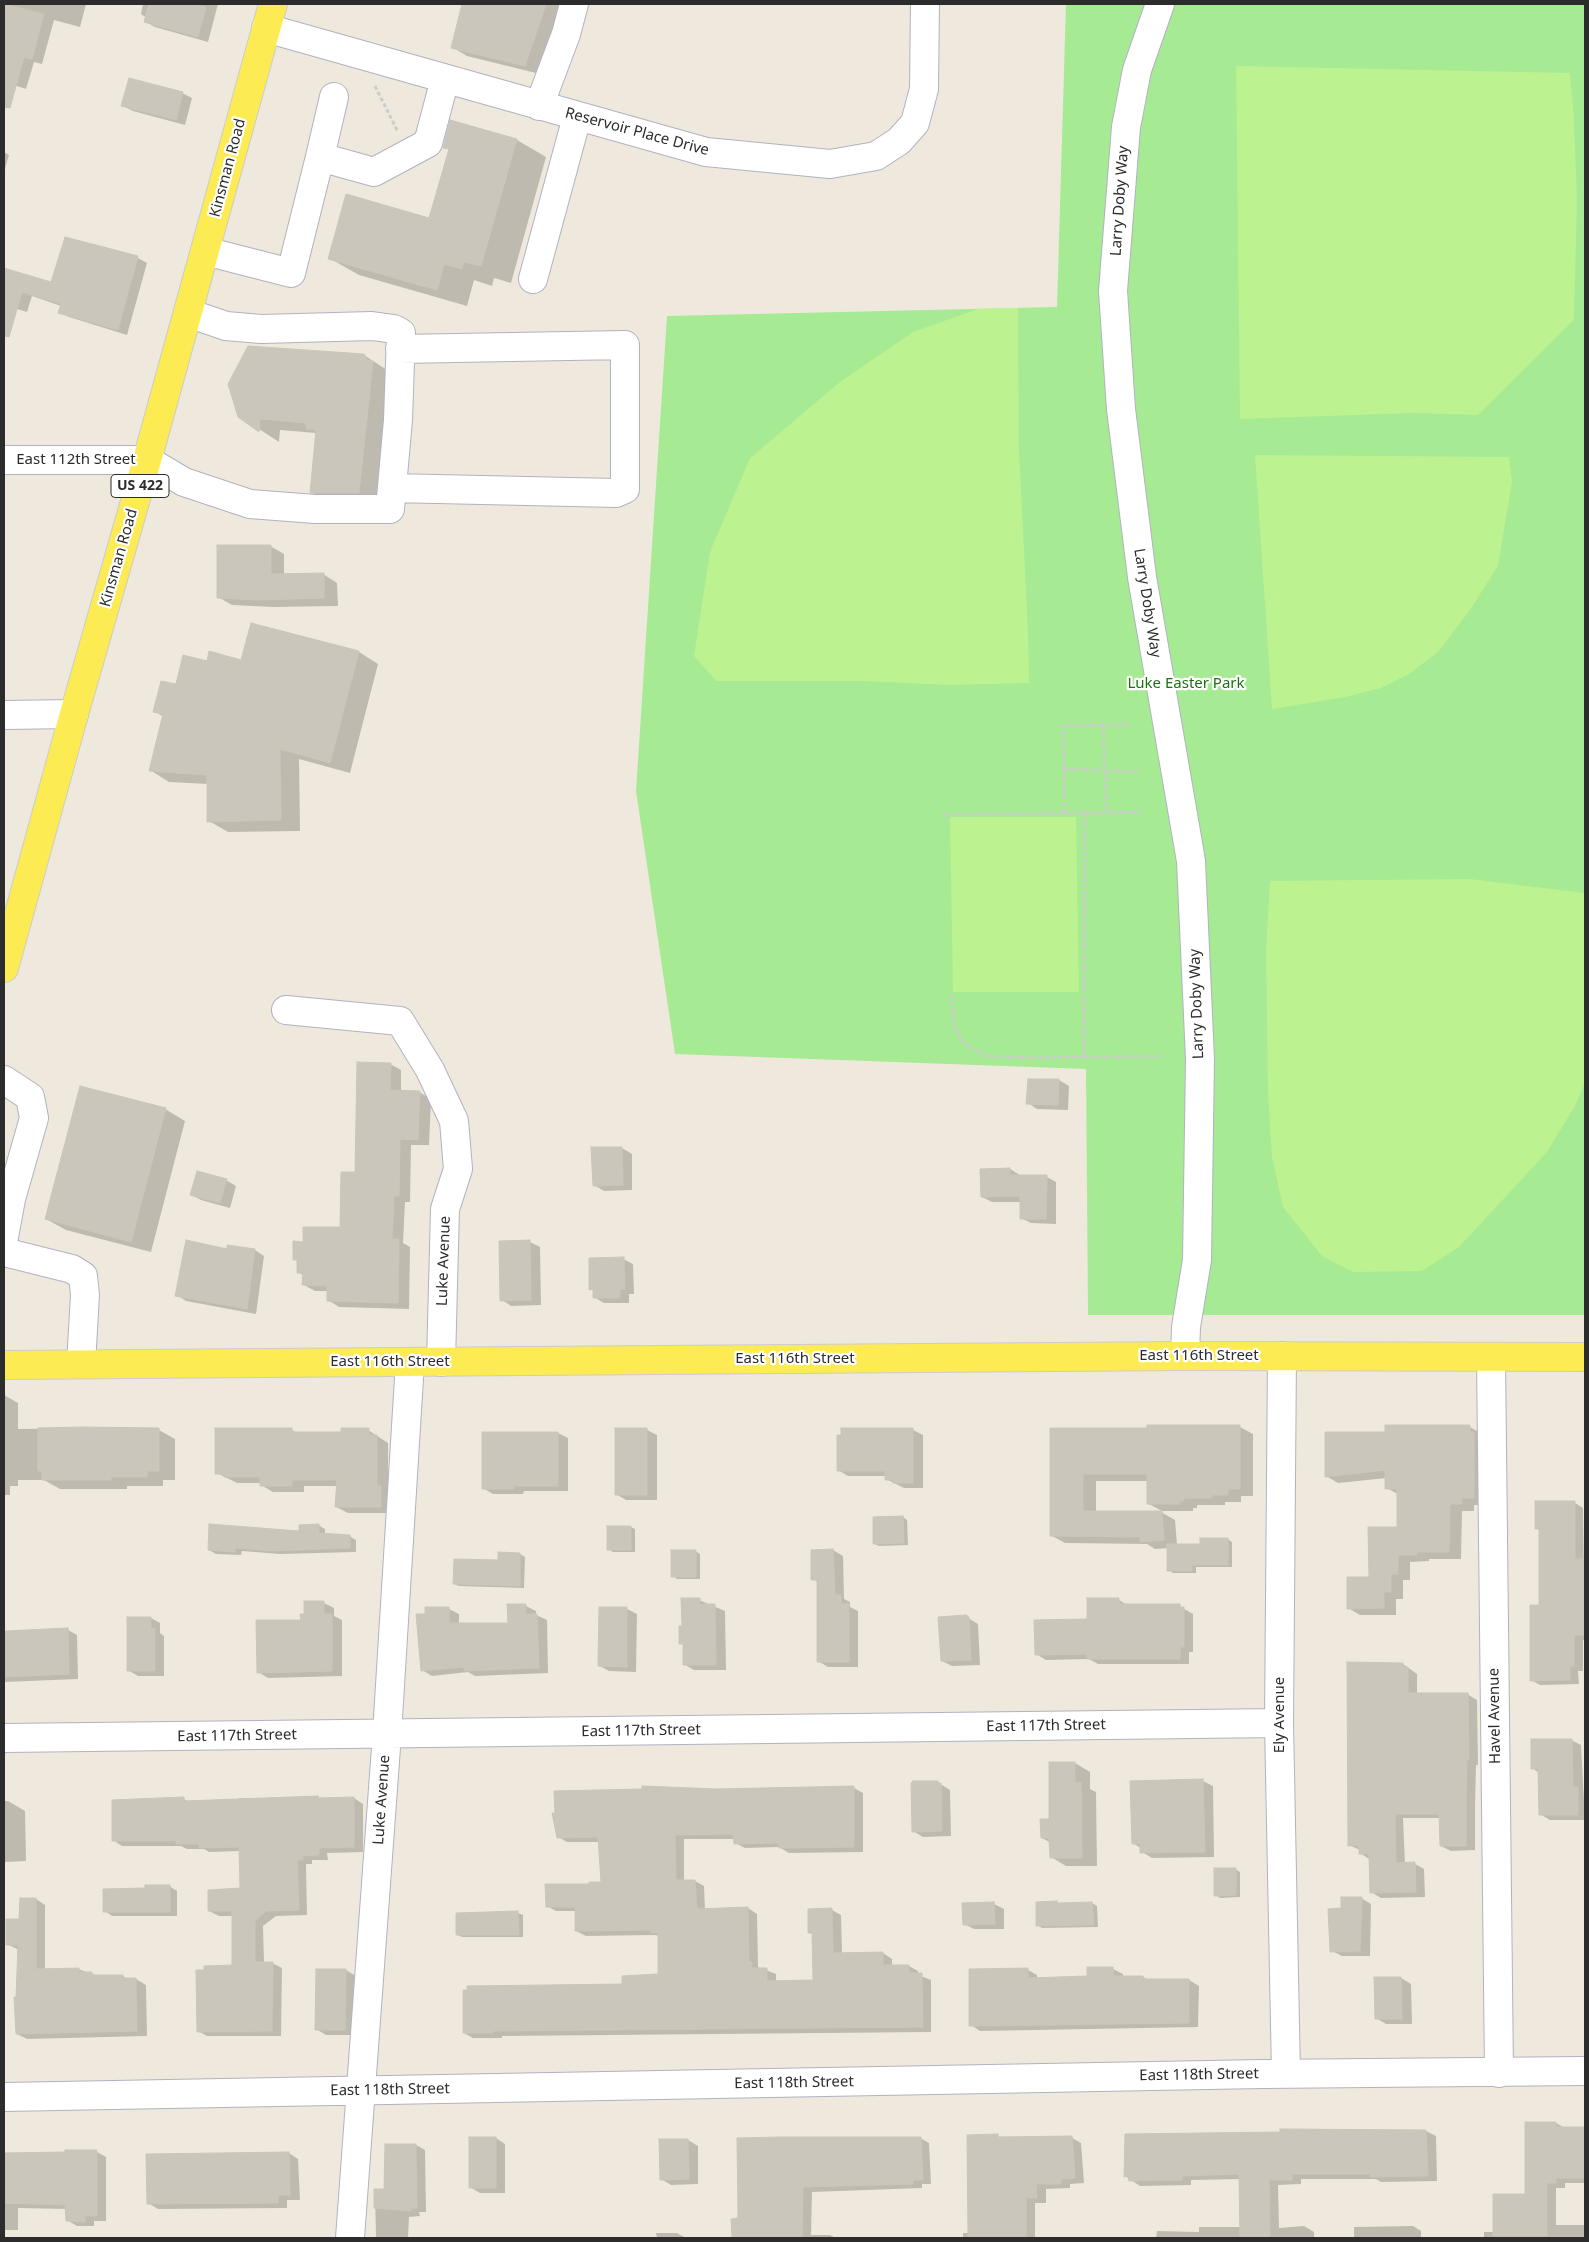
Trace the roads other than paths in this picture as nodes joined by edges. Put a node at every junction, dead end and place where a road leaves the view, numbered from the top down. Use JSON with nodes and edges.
{"nodes":[{"id":1,"x":574,"y":4,"type":"edge"},
{"id":2,"x":925,"y":4,"type":"edge"},
{"id":3,"x":1160,"y":4,"type":"edge"},
{"id":4,"x":270,"y":16,"type":"edge"},
{"id":5,"x":445,"y":79,"type":"junction"},
{"id":6,"x":334,"y":96,"type":"dead end"},
{"id":7,"x":559,"y":111,"type":"junction"},
{"id":8,"x":320,"y":157,"type":"junction"},
{"id":9,"x":205,"y":251,"type":"junction"},
{"id":10,"x":533,"y":280,"type":"dead end"},
{"id":11,"x":188,"y":313,"type":"junction"},
{"id":12,"x":400,"y":349,"type":"junction"},
{"id":13,"x":4,"y":460,"type":"edge"},
{"id":14,"x":147,"y":460,"type":"junction"},
{"id":15,"x":392,"y":488,"type":"junction"},
{"id":16,"x":4,"y":714,"type":"edge"},
{"id":17,"x":74,"y":714,"type":"junction"},
{"id":18,"x":4,"y":968,"type":"edge"},
{"id":19,"x":286,"y":1010,"type":"dead end"},
{"id":20,"x":4,"y":1080,"type":"edge"},
{"id":21,"x":4,"y":1237,"type":"edge"},
{"id":22,"x":4,"y":1252,"type":"edge"},
{"id":23,"x":1185,"y":1356,"type":"junction"},
{"id":24,"x":1282,"y":1356,"type":"junction"},
{"id":25,"x":1585,"y":1357,"type":"edge"},
{"id":26,"x":1491,"y":1358,"type":"junction"},
{"id":27,"x":410,"y":1362,"type":"junction"},
{"id":28,"x":441,"y":1362,"type":"junction"},
{"id":29,"x":81,"y":1364,"type":"junction"},
{"id":30,"x":4,"y":1365,"type":"edge"},
{"id":31,"x":1279,"y":1723,"type":"junction"},
{"id":32,"x":387,"y":1734,"type":"junction"},
{"id":33,"x":4,"y":1738,"type":"edge"},
{"id":34,"x":1585,"y":2071,"type":"edge"},
{"id":35,"x":1499,"y":2073,"type":"junction"},
{"id":36,"x":1286,"y":2074,"type":"junction"},
{"id":37,"x":360,"y":2090,"type":"junction"},
{"id":38,"x":4,"y":2097,"type":"edge"},
{"id":39,"x":350,"y":2238,"type":"edge"}],
"edges":[{"from":1,"to":7,"type":"street"},
{"from":2,"to":7,"type":"street","name":"Reservoir Place Drive"},
{"from":3,"to":23,"type":"street","name":"Larry Doby Way"},
{"from":4,"to":5,"type":"street","name":"Reservoir Place Drive"},
{"from":4,"to":9,"type":"main road","name":"Kinsman Road","number":"US 422"},
{"from":5,"to":7,"type":"street","name":"Reservoir Place Drive"},
{"from":5,"to":8,"type":"street"},
{"from":6,"to":8,"type":"street"},
{"from":7,"to":10,"type":"street"},
{"from":8,"to":9,"type":"street"},
{"from":9,"to":11,"type":"main road","name":"Kinsman Road","number":"US 422"},
{"from":11,"to":12,"type":"street"},
{"from":11,"to":14,"type":"main road","name":"Kinsman Road","number":"US 422"},
{"from":12,"to":15,"type":"street"},
{"from":12,"to":15,"type":"street"},
{"from":13,"to":14,"type":"street","name":"East 112th Street"},
{"from":14,"to":15,"type":"street"},
{"from":14,"to":17,"type":"main road","name":"Kinsman Road","number":"US 422"},
{"from":16,"to":17,"type":"street"},
{"from":17,"to":18,"type":"main road","name":"Kinsman Road","number":"US 422"},
{"from":19,"to":28,"type":"street","name":"Luke Avenue"},
{"from":20,"to":21,"type":"street"},
{"from":22,"to":29,"type":"street"},
{"from":23,"to":24,"type":"main road","name":"East 116th Street"},
{"from":23,"to":28,"type":"main road","name":"East 116th Street"},
{"from":24,"to":26,"type":"main road","name":"East 116th Street"},
{"from":24,"to":31,"type":"street","name":"Ely Avenue"},
{"from":25,"to":26,"type":"main road","name":"East 116th Street"},
{"from":26,"to":35,"type":"street","name":"Havel Avenue"},
{"from":27,"to":28,"type":"main road","name":"East 116th Street"},
{"from":27,"to":29,"type":"main road","name":"East 116th Street"},
{"from":27,"to":32,"type":"street","name":"Luke Avenue"},
{"from":29,"to":30,"type":"main road","name":"East 116th Street"},
{"from":31,"to":32,"type":"street","name":"East 117th Street"},
{"from":31,"to":36,"type":"street","name":"Ely Avenue"},
{"from":32,"to":33,"type":"street","name":"East 117th Street"},
{"from":32,"to":37,"type":"street","name":"Luke Avenue"},
{"from":34,"to":35,"type":"street","name":"East 118th Street"},
{"from":35,"to":36,"type":"street","name":"East 118th Street"},
{"from":36,"to":37,"type":"street","name":"East 118th Street"},
{"from":37,"to":38,"type":"street","name":"East 118th Street"},
{"from":37,"to":39,"type":"street","name":"Luke Avenue"}]}
